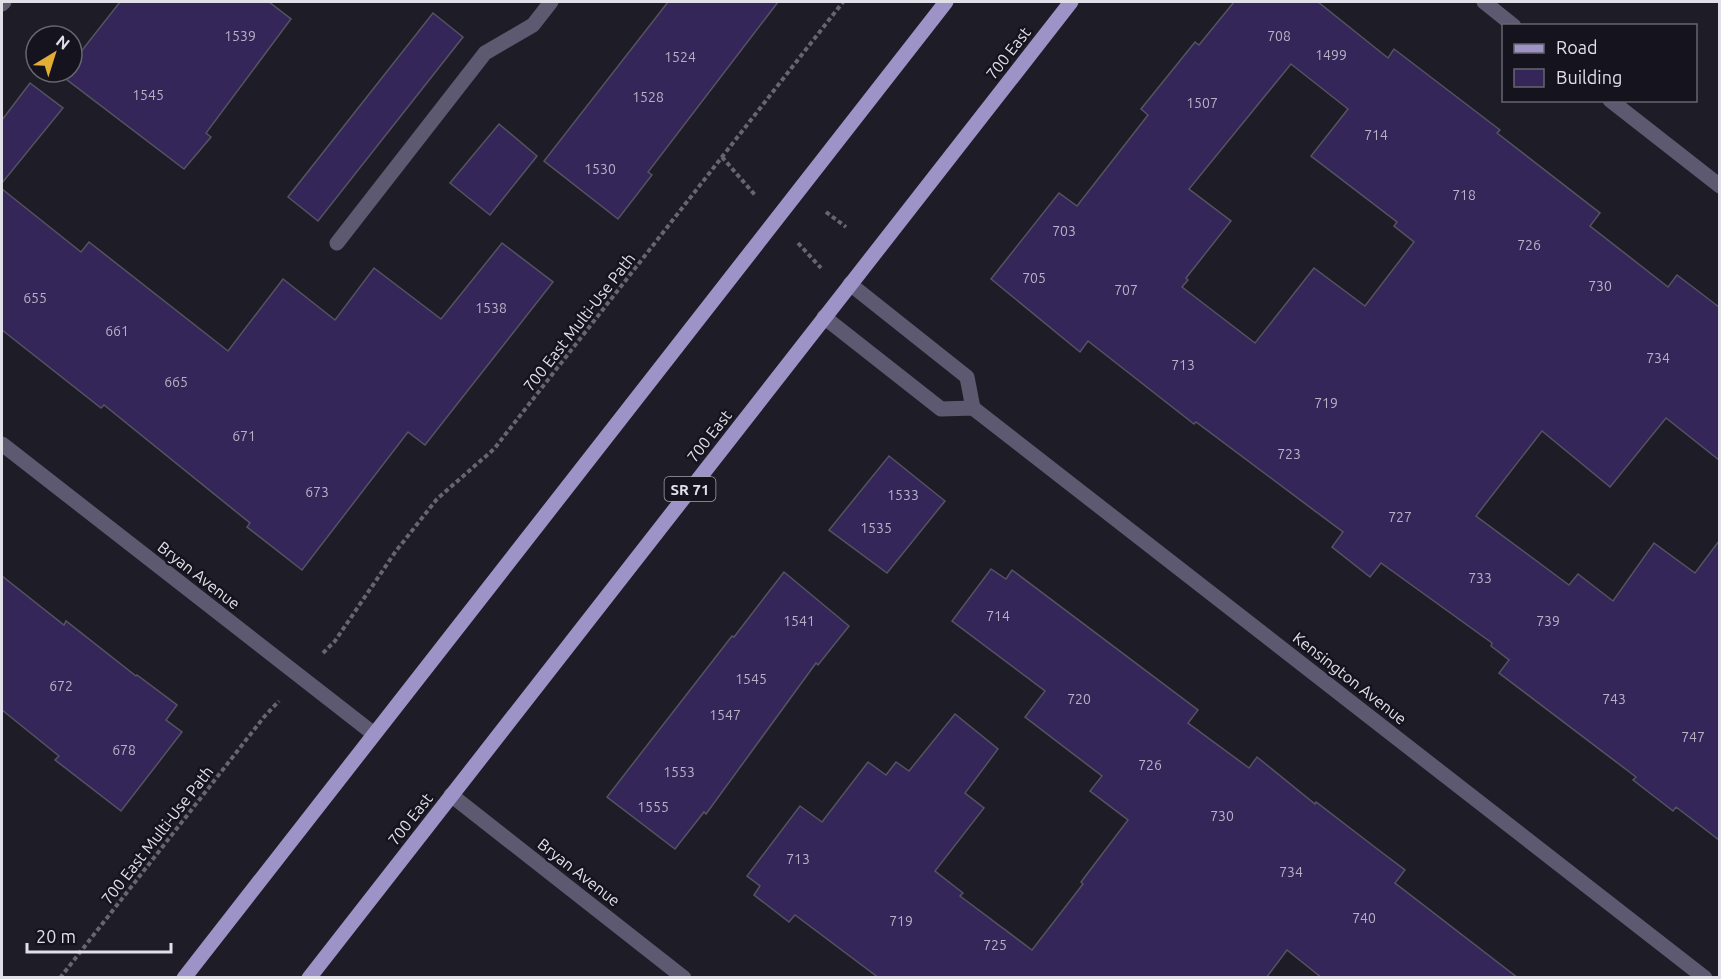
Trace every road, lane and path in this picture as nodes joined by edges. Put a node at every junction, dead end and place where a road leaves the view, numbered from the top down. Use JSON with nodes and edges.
{"nodes":[{"id":1,"x":551,"y":2,"type":"edge"},
{"id":2,"x":843,"y":2,"type":"edge"},
{"id":3,"x":946,"y":2,"type":"edge"},
{"id":4,"x":1071,"y":2,"type":"edge"},
{"id":5,"x":1484,"y":2,"type":"edge"},
{"id":6,"x":1512,"y":24,"type":"edge"},
{"id":7,"x":1613,"y":102,"type":"edge"},
{"id":8,"x":722,"y":157,"type":"junction"},
{"id":9,"x":740,"y":178,"type":"dead end"},
{"id":10,"x":1719,"y":186,"type":"edge"},
{"id":11,"x":826,"y":212,"type":"dead end"},
{"id":12,"x":846,"y":226,"type":"dead end"},
{"id":13,"x":337,"y":243,"type":"dead end"},
{"id":14,"x":799,"y":244,"type":"dead end"},
{"id":15,"x":818,"y":265,"type":"dead end"},
{"id":16,"x":850,"y":284,"type":"junction"},
{"id":17,"x":824,"y":317,"type":"junction"},
{"id":18,"x":973,"y":408,"type":"junction"},
{"id":19,"x":2,"y":444,"type":"edge"},
{"id":20,"x":327,"y":649,"type":"dead end"},
{"id":21,"x":273,"y":708,"type":"dead end"},
{"id":22,"x":374,"y":734,"type":"junction"},
{"id":23,"x":451,"y":795,"type":"junction"},
{"id":24,"x":60,"y":978,"type":"edge"},
{"id":25,"x":184,"y":978,"type":"edge"},
{"id":26,"x":309,"y":978,"type":"edge"},
{"id":27,"x":684,"y":978,"type":"edge"},
{"id":28,"x":1705,"y":978,"type":"edge"}],
"edges":[{"from":1,"to":13,"type":"street"},
{"from":2,"to":8,"type":"path","name":"700 East Multi-Use Path"},
{"from":3,"to":22,"type":"main road"},
{"from":4,"to":16,"type":"main road","name":"700 East","number":"SR 71"},
{"from":5,"to":6,"type":"street"},
{"from":7,"to":10,"type":"street"},
{"from":8,"to":9,"type":"path"},
{"from":8,"to":20,"type":"path","name":"700 East Multi-Use Path"},
{"from":11,"to":12,"type":"path"},
{"from":14,"to":15,"type":"path"},
{"from":16,"to":17,"type":"main road","name":"700 East","number":"SR 71"},
{"from":16,"to":18,"type":"street"},
{"from":17,"to":18,"type":"street"},
{"from":17,"to":23,"type":"main road","name":"700 East","number":"SR 71"},
{"from":18,"to":28,"type":"street","name":"Kensington Avenue"},
{"from":19,"to":22,"type":"street","name":"Bryan Avenue"},
{"from":21,"to":24,"type":"path","name":"700 East Multi-Use Path"},
{"from":22,"to":25,"type":"main road"},
{"from":23,"to":26,"type":"main road","name":"700 East","number":"SR 71"},
{"from":23,"to":27,"type":"street","name":"Bryan Avenue"}]}
